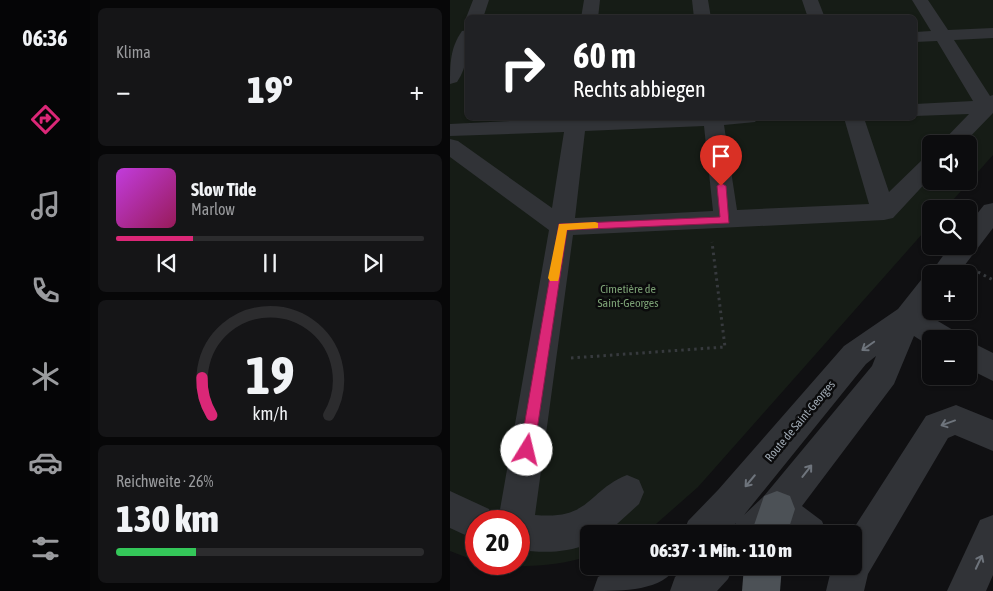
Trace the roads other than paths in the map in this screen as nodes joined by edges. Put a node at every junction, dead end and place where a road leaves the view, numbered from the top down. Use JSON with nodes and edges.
{"nodes":[{"id":1,"x":481,"y":0,"type":"edge"},
{"id":2,"x":592,"y":0,"type":"edge"},
{"id":3,"x":700,"y":0,"type":"edge"},
{"id":4,"x":810,"y":0,"type":"edge"},
{"id":5,"x":920,"y":0,"type":"edge"},
{"id":6,"x":475,"y":15,"type":"edge"},
{"id":7,"x":590,"y":15,"type":"edge"},
{"id":8,"x":702,"y":15,"type":"edge"},
{"id":9,"x":816,"y":15,"type":"edge"},
{"id":10,"x":993,"y":33,"type":"edge"},
{"id":11,"x":941,"y":36,"type":"junction"},
{"id":12,"x":917,"y":37,"type":"edge"},
{"id":13,"x":465,"y":41,"type":"edge"},
{"id":14,"x":459,"y":54,"type":"edge"},
{"id":15,"x":450,"y":78,"type":"edge"},
{"id":16,"x":990,"y":104,"type":"edge"},
{"id":17,"x":917,"y":110,"type":"edge"},
{"id":18,"x":621,"y":120,"type":"edge"},
{"id":19,"x":713,"y":120,"type":"edge"},
{"id":20,"x":855,"y":120,"type":"edge"},
{"id":21,"x":575,"y":121,"type":"edge"},
{"id":22,"x":450,"y":130,"type":"edge"},
{"id":23,"x":960,"y":135,"type":"edge"},
{"id":24,"x":450,"y":146,"type":"edge"},
{"id":25,"x":922,"y":173,"type":"edge"},
{"id":26,"x":993,"y":211,"type":"edge"},
{"id":27,"x":884,"y":212,"type":"junction"},
{"id":28,"x":717,"y":220,"type":"junction"},
{"id":29,"x":562,"y":227,"type":"junction"},
{"id":30,"x":977,"y":232,"type":"edge"},
{"id":31,"x":958,"y":255,"type":"edge"},
{"id":32,"x":950,"y":265,"type":"edge"},
{"id":33,"x":922,"y":299,"type":"edge"},
{"id":34,"x":908,"y":317,"type":"junction"},
{"id":35,"x":929,"y":330,"type":"edge"},
{"id":36,"x":977,"y":359,"type":"edge"},
{"id":37,"x":993,"y":368,"type":"edge"},
{"id":38,"x":993,"y":436,"type":"edge"},
{"id":39,"x":627,"y":492,"type":"dead end"},
{"id":40,"x":450,"y":509,"type":"edge"},
{"id":41,"x":518,"y":510,"type":"edge"},
{"id":42,"x":465,"y":516,"type":"edge"},
{"id":43,"x":773,"y":521,"type":"edge"},
{"id":44,"x":710,"y":525,"type":"edge"},
{"id":45,"x":993,"y":532,"type":"edge"},
{"id":46,"x":530,"y":534,"type":"edge"},
{"id":47,"x":862,"y":551,"type":"edge"},
{"id":48,"x":641,"y":575,"type":"edge"},
{"id":49,"x":706,"y":575,"type":"edge"},
{"id":50,"x":762,"y":575,"type":"edge"},
{"id":51,"x":612,"y":591,"type":"edge"},
{"id":52,"x":689,"y":591,"type":"edge"},
{"id":53,"x":760,"y":591,"type":"edge"},
{"id":54,"x":966,"y":591,"type":"edge"}],
"edges":[{"from":1,"to":6,"type":"street"},
{"from":2,"to":7,"type":"street"},
{"from":3,"to":8,"type":"street"},
{"from":4,"to":9,"type":"street"},
{"from":5,"to":11,"type":"street"},
{"from":10,"to":11,"type":"street"},
{"from":11,"to":12,"type":"street"},
{"from":11,"to":16,"type":"street"},
{"from":13,"to":14,"type":"street"},
{"from":14,"to":15,"type":"street"},
{"from":16,"to":17,"type":"street"},
{"from":16,"to":23,"type":"street"},
{"from":18,"to":21,"type":"street"},
{"from":19,"to":28,"type":"street"},
{"from":20,"to":27,"type":"street"},
{"from":21,"to":22,"type":"street"},
{"from":21,"to":29,"type":"street"},
{"from":24,"to":29,"type":"street"},
{"from":25,"to":27,"type":"street"},
{"from":26,"to":30,"type":"street"},
{"from":27,"to":28,"type":"street"},
{"from":28,"to":29,"type":"street"},
{"from":29,"to":41,"type":"street"},
{"from":31,"to":32,"type":"street"},
{"from":33,"to":34,"type":"street","name":"Route de Saint-Georges"},
{"from":34,"to":35,"type":"street"},
{"from":43,"to":34,"type":"street","name":"Route de Saint-Georges","one_way":true},
{"from":34,"to":44,"type":"street","name":"Route de Saint-Georges","one_way":true},
{"from":36,"to":37,"type":"street"},
{"from":38,"to":47,"type":"street","one_way":true},
{"from":39,"to":46,"type":"street"},
{"from":40,"to":42,"type":"street"},
{"from":54,"to":45,"type":"street","one_way":true},
{"from":48,"to":51,"type":"street"},
{"from":49,"to":52,"type":"street"},
{"from":50,"to":53,"type":"main road"}]}
